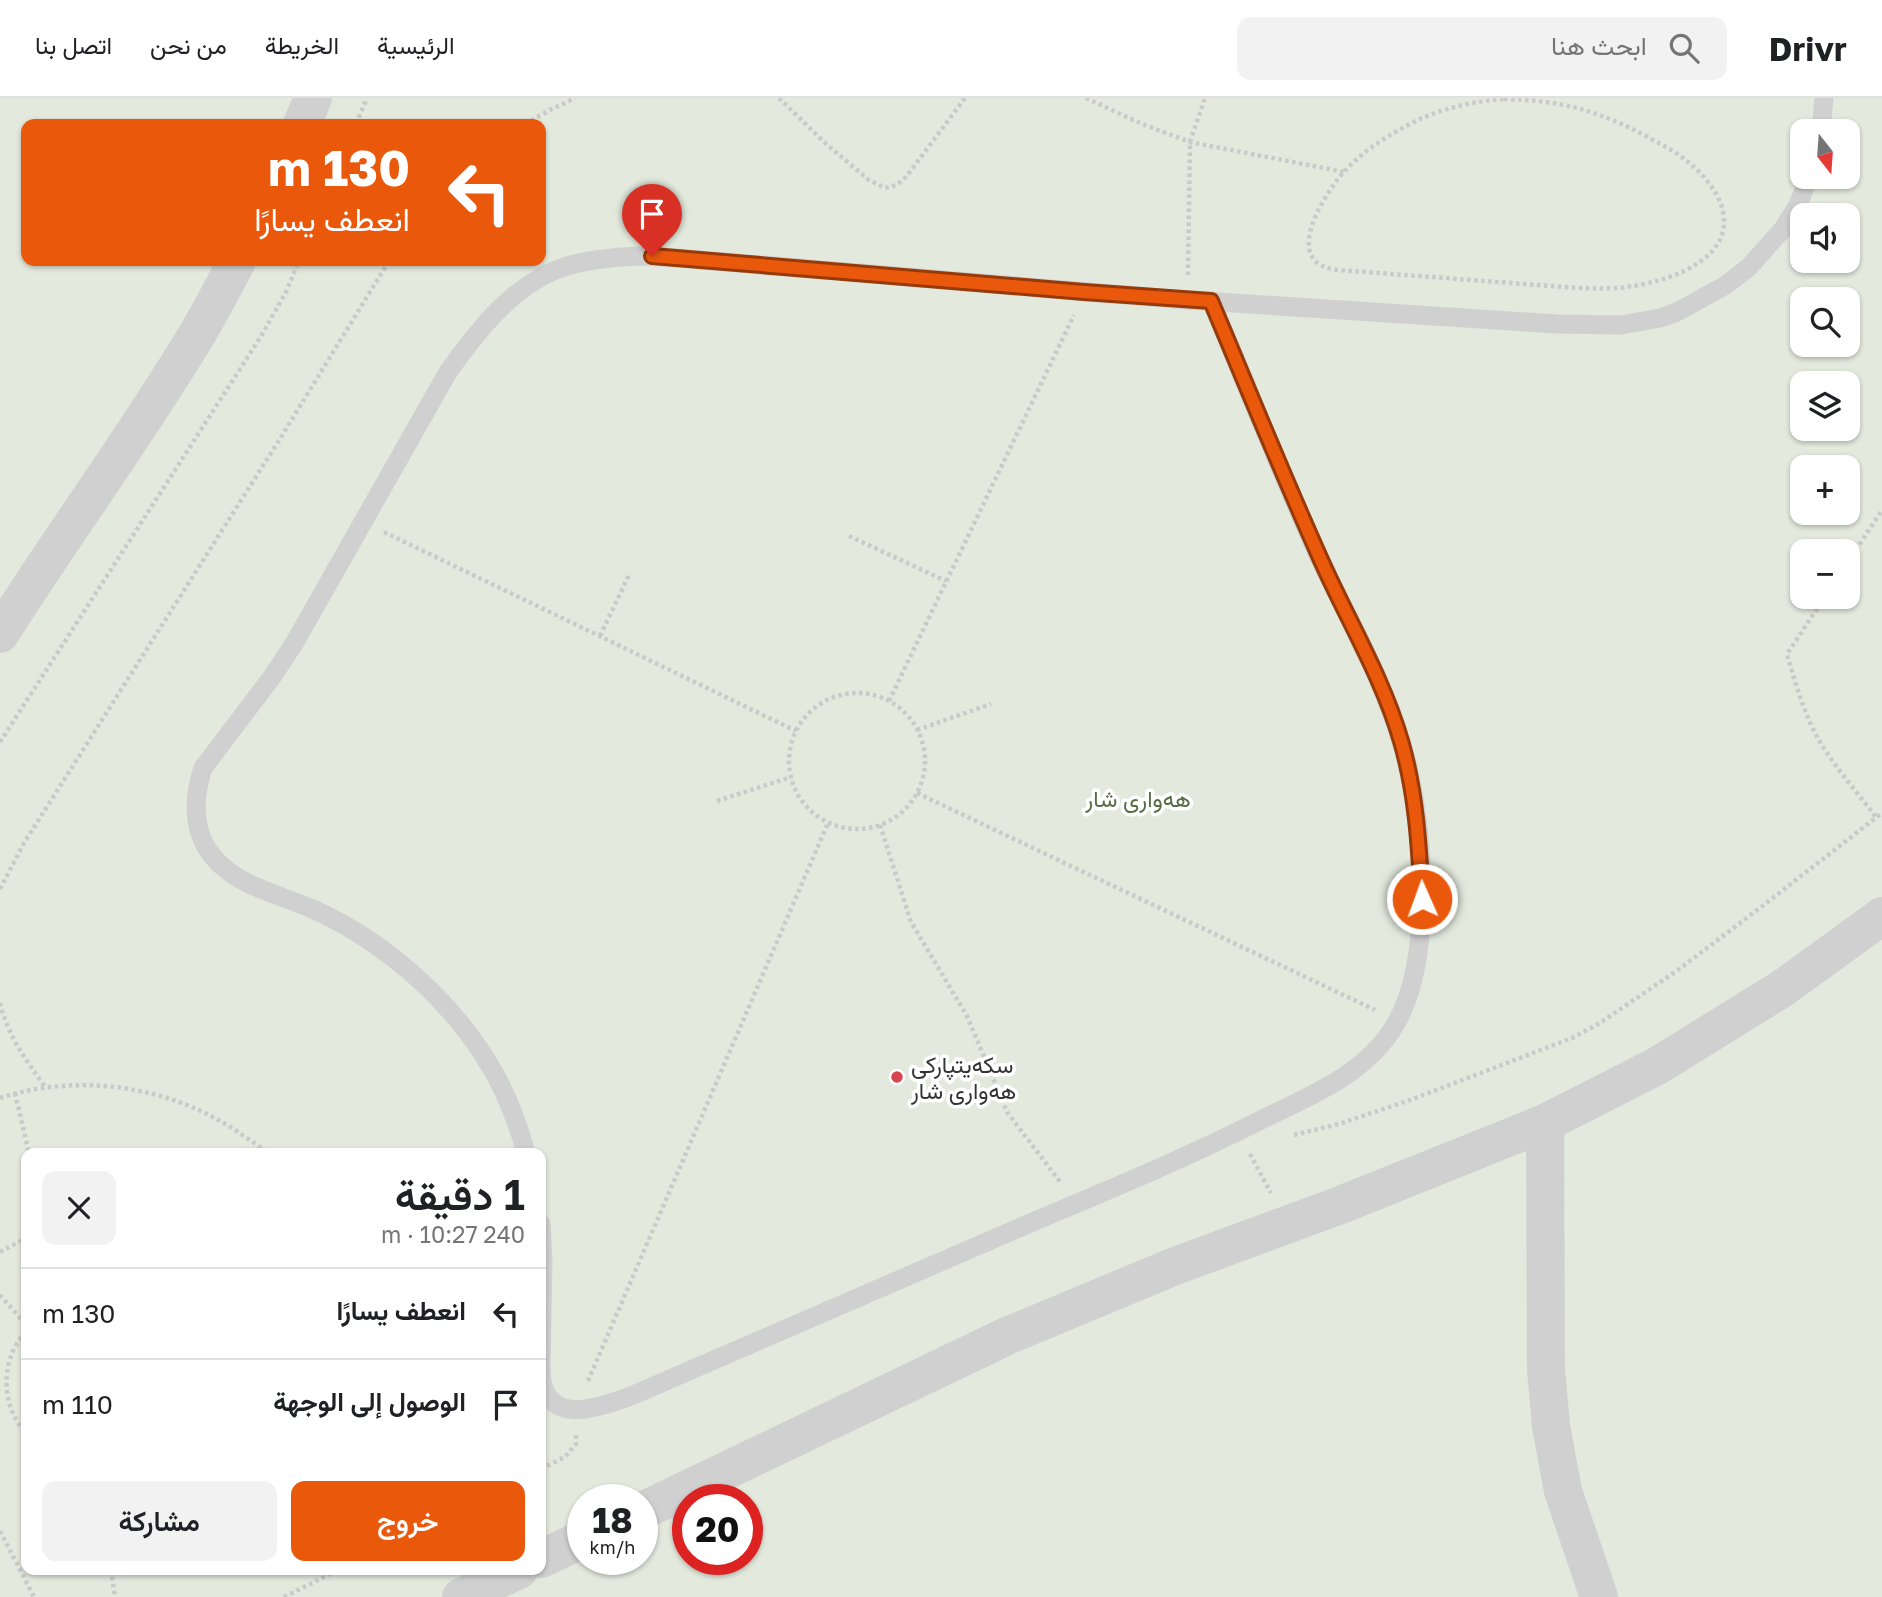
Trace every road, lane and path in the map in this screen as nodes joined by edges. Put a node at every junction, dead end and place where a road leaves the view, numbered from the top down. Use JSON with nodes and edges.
{"nodes":[{"id":1,"x":313,"y":98,"type":"edge"},
{"id":2,"x":367,"y":98,"type":"edge"},
{"id":3,"x":575,"y":98,"type":"edge"},
{"id":4,"x":779,"y":98,"type":"edge"},
{"id":5,"x":965,"y":98,"type":"edge"},
{"id":6,"x":1086,"y":98,"type":"edge"},
{"id":7,"x":1205,"y":98,"type":"edge"},
{"id":8,"x":1824,"y":98,"type":"edge"},
{"id":9,"x":1562,"y":101,"type":"edge"},
{"id":10,"x":304,"y":119,"type":"edge"},
{"id":11,"x":358,"y":119,"type":"edge"},
{"id":12,"x":534,"y":119,"type":"edge"},
{"id":13,"x":1822,"y":119,"type":"edge"},
{"id":14,"x":1191,"y":142,"type":"junction"},
{"id":15,"x":1344,"y":172,"type":"junction"},
{"id":16,"x":1804,"y":189,"type":"edge"},
{"id":17,"x":234,"y":266,"type":"edge"},
{"id":18,"x":297,"y":266,"type":"edge"},
{"id":19,"x":386,"y":266,"type":"edge"},
{"id":20,"x":1084,"y":292,"type":"junction"},
{"id":21,"x":1187,"y":300,"type":"junction"},
{"id":22,"x":1211,"y":301,"type":"junction"},
{"id":23,"x":1882,"y":510,"type":"edge"},
{"id":24,"x":364,"y":522,"type":"junction"},
{"id":25,"x":849,"y":536,"type":"dead end"},
{"id":26,"x":1860,"y":544,"type":"edge"},
{"id":27,"x":629,"y":575,"type":"dead end"},
{"id":28,"x":946,"y":581,"type":"junction"},
{"id":29,"x":1817,"y":609,"type":"edge"},
{"id":30,"x":0,"y":634,"type":"edge"},
{"id":31,"x":600,"y":636,"type":"junction"},
{"id":32,"x":889,"y":701,"type":"junction"},
{"id":33,"x":991,"y":704,"type":"dead end"},
{"id":34,"x":917,"y":730,"type":"junction"},
{"id":35,"x":796,"y":731,"type":"junction"},
{"id":36,"x":0,"y":742,"type":"edge"},
{"id":37,"x":790,"y":776,"type":"junction"},
{"id":38,"x":917,"y":793,"type":"junction"},
{"id":39,"x":717,"y":801,"type":"dead end"},
{"id":40,"x":1882,"y":813,"type":"edge"},
{"id":41,"x":1876,"y":817,"type":"junction"},
{"id":42,"x":828,"y":823,"type":"junction"},
{"id":43,"x":880,"y":825,"type":"junction"},
{"id":44,"x":0,"y":890,"type":"edge"},
{"id":45,"x":1882,"y":916,"type":"edge"},
{"id":46,"x":0,"y":1003,"type":"edge"},
{"id":47,"x":1398,"y":1021,"type":"junction"},
{"id":48,"x":45,"y":1087,"type":"junction"},
{"id":49,"x":15,"y":1093,"type":"junction"},
{"id":50,"x":0,"y":1098,"type":"edge"},
{"id":51,"x":1545,"y":1123,"type":"junction"},
{"id":52,"x":1284,"y":1138,"type":"dead end"},
{"id":53,"x":28,"y":1148,"type":"edge"},
{"id":54,"x":260,"y":1148,"type":"edge"},
{"id":55,"x":524,"y":1148,"type":"edge"},
{"id":56,"x":1204,"y":1149,"type":"junction"},
{"id":57,"x":1077,"y":1203,"type":"junction"},
{"id":58,"x":1288,"y":1224,"type":"junction"},
{"id":59,"x":21,"y":1241,"type":"edge"},
{"id":60,"x":0,"y":1252,"type":"edge"},
{"id":61,"x":0,"y":1295,"type":"edge"},
{"id":62,"x":21,"y":1319,"type":"edge"},
{"id":63,"x":21,"y":1336,"type":"edge"},
{"id":64,"x":546,"y":1396,"type":"edge"},
{"id":65,"x":575,"y":1410,"type":"junction"},
{"id":66,"x":21,"y":1428,"type":"edge"},
{"id":67,"x":546,"y":1466,"type":"edge"},
{"id":68,"x":658,"y":1503,"type":"edge"},
{"id":69,"x":0,"y":1531,"type":"edge"},
{"id":70,"x":567,"y":1547,"type":"edge"},
{"id":71,"x":546,"y":1557,"type":"edge"},
{"id":72,"x":21,"y":1572,"type":"edge"},
{"id":73,"x":23,"y":1575,"type":"edge"},
{"id":74,"x":112,"y":1575,"type":"edge"},
{"id":75,"x":324,"y":1575,"type":"edge"},
{"id":76,"x":508,"y":1575,"type":"edge"},
{"id":77,"x":34,"y":1597,"type":"edge"},
{"id":78,"x":115,"y":1597,"type":"edge"},
{"id":79,"x":284,"y":1597,"type":"edge"},
{"id":80,"x":461,"y":1597,"type":"edge"},
{"id":81,"x":1600,"y":1597,"type":"edge"}],
"edges":[{"from":1,"to":10,"type":"street"},
{"from":2,"to":11,"type":"path"},
{"from":3,"to":12,"type":"path"},
{"from":4,"to":5,"type":"path"},
{"from":6,"to":14,"type":"path"},
{"from":7,"to":14,"type":"path"},
{"from":8,"to":13,"type":"lane"},
{"from":9,"to":15,"type":"path"},
{"from":9,"to":15,"type":"path"},
{"from":14,"to":15,"type":"path"},
{"from":14,"to":21,"type":"path"},
{"from":16,"to":22,"type":"lane"},
{"from":17,"to":30,"type":"street"},
{"from":18,"to":36,"type":"path"},
{"from":19,"to":44,"type":"path"},
{"from":20,"to":21,"type":"lane"},
{"from":20,"to":24,"type":"lane"},
{"from":20,"to":28,"type":"path"},
{"from":21,"to":22,"type":"lane"},
{"from":22,"to":47,"type":"lane"},
{"from":23,"to":26,"type":"path"},
{"from":24,"to":31,"type":"path"},
{"from":24,"to":55,"type":"lane"},
{"from":25,"to":28,"type":"path"},
{"from":27,"to":31,"type":"path"},
{"from":28,"to":32,"type":"path"},
{"from":29,"to":41,"type":"path"},
{"from":31,"to":35,"type":"path"},
{"from":32,"to":34,"type":"path"},
{"from":32,"to":35,"type":"path"},
{"from":33,"to":34,"type":"path"},
{"from":34,"to":38,"type":"path"},
{"from":35,"to":37,"type":"path"},
{"from":37,"to":39,"type":"path"},
{"from":37,"to":42,"type":"path"},
{"from":38,"to":43,"type":"path"},
{"from":38,"to":47,"type":"path"},
{"from":40,"to":41,"type":"path"},
{"from":41,"to":52,"type":"path"},
{"from":42,"to":43,"type":"path"},
{"from":42,"to":65,"type":"path"},
{"from":43,"to":57,"type":"path"},
{"from":45,"to":51,"type":"street"},
{"from":46,"to":48,"type":"path"},
{"from":47,"to":56,"type":"lane"},
{"from":48,"to":49,"type":"path"},
{"from":48,"to":54,"type":"path"},
{"from":49,"to":50,"type":"path"},
{"from":49,"to":53,"type":"path"},
{"from":51,"to":58,"type":"street"},
{"from":51,"to":81,"type":"street"},
{"from":56,"to":57,"type":"lane"},
{"from":56,"to":58,"type":"path"},
{"from":57,"to":65,"type":"lane"},
{"from":58,"to":68,"type":"street"},
{"from":59,"to":60,"type":"path"},
{"from":61,"to":62,"type":"path"},
{"from":63,"to":66,"type":"path"},
{"from":64,"to":65,"type":"lane"},
{"from":65,"to":67,"type":"path"},
{"from":69,"to":72,"type":"path"},
{"from":70,"to":71,"type":"street"},
{"from":73,"to":77,"type":"path"},
{"from":74,"to":78,"type":"path"},
{"from":75,"to":79,"type":"path"},
{"from":76,"to":80,"type":"street"}]}
